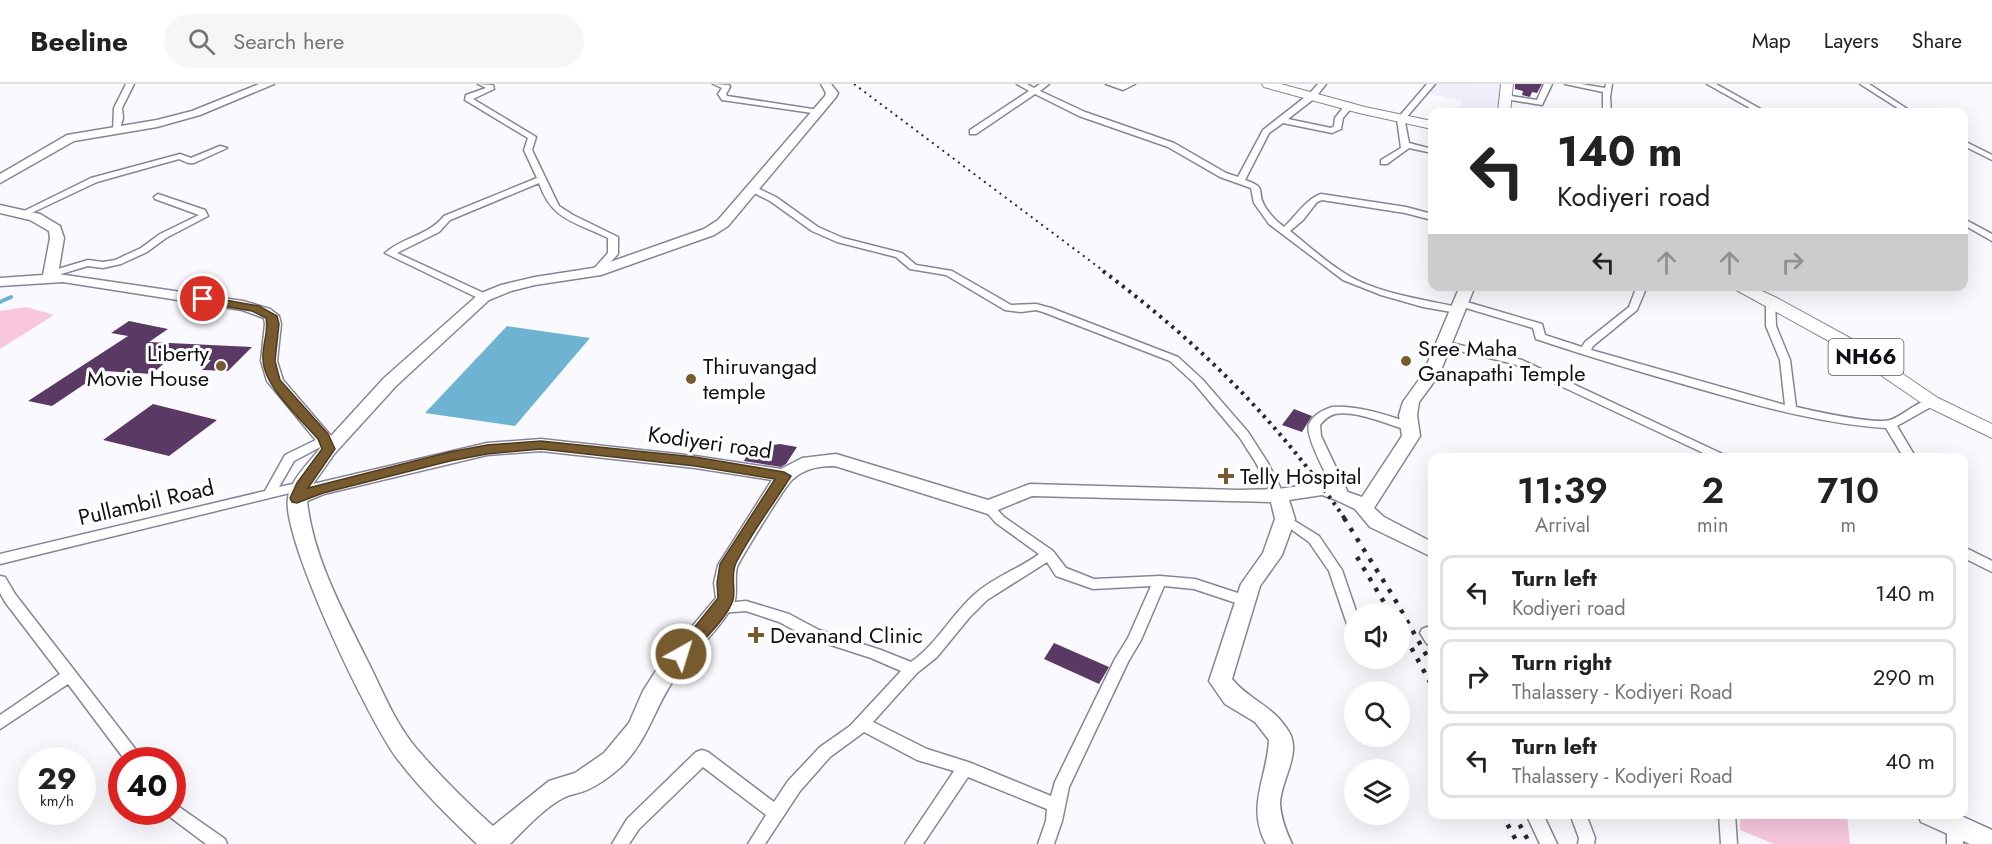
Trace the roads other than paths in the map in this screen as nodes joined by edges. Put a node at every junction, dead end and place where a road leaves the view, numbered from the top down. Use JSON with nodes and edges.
{"nodes":[{"id":1,"x":130,"y":84,"type":"edge"},
{"id":2,"x":269,"y":84,"type":"edge"},
{"id":3,"x":482,"y":84,"type":"edge"},
{"id":4,"x":717,"y":84,"type":"edge"},
{"id":5,"x":826,"y":84,"type":"edge"},
{"id":6,"x":1021,"y":84,"type":"edge"},
{"id":7,"x":1045,"y":84,"type":"edge"},
{"id":8,"x":1110,"y":84,"type":"edge"},
{"id":9,"x":1131,"y":84,"type":"edge"},
{"id":10,"x":1268,"y":84,"type":"edge"},
{"id":11,"x":1322,"y":84,"type":"edge"},
{"id":12,"x":1431,"y":84,"type":"edge"},
{"id":13,"x":1548,"y":84,"type":"edge"},
{"id":14,"x":1569,"y":84,"type":"edge"},
{"id":15,"x":1711,"y":84,"type":"edge"},
{"id":16,"x":1864,"y":84,"type":"edge"},
{"id":17,"x":1609,"y":87,"type":"edge"},
{"id":18,"x":1506,"y":91,"type":"edge"},
{"id":19,"x":1036,"y":92,"type":"junction"},
{"id":20,"x":1312,"y":96,"type":"junction"},
{"id":21,"x":1539,"y":103,"type":"junction"},
{"id":22,"x":1349,"y":106,"type":"junction"},
{"id":23,"x":1504,"y":108,"type":"edge"},
{"id":24,"x":1538,"y":108,"type":"edge"},
{"id":25,"x":1607,"y":108,"type":"edge"},
{"id":26,"x":1755,"y":108,"type":"edge"},
{"id":27,"x":1902,"y":108,"type":"edge"},
{"id":28,"x":819,"y":112,"type":"junction"},
{"id":29,"x":1401,"y":119,"type":"junction"},
{"id":30,"x":1281,"y":120,"type":"junction"},
{"id":31,"x":1428,"y":124,"type":"edge"},
{"id":32,"x":116,"y":129,"type":"junction"},
{"id":33,"x":973,"y":132,"type":"dead end"},
{"id":34,"x":1405,"y":145,"type":"junction"},
{"id":35,"x":1968,"y":145,"type":"edge"},
{"id":36,"x":224,"y":148,"type":"dead end"},
{"id":37,"x":1428,"y":150,"type":"edge"},
{"id":38,"x":1992,"y":158,"type":"edge"},
{"id":39,"x":1384,"y":162,"type":"dead end"},
{"id":40,"x":0,"y":179,"type":"edge"},
{"id":41,"x":542,"y":179,"type":"junction"},
{"id":42,"x":1240,"y":182,"type":"junction"},
{"id":43,"x":753,"y":189,"type":"junction"},
{"id":44,"x":158,"y":197,"type":"dead end"},
{"id":45,"x":0,"y":209,"type":"edge"},
{"id":46,"x":22,"y":214,"type":"junction"},
{"id":47,"x":1428,"y":216,"type":"edge"},
{"id":48,"x":1968,"y":224,"type":"edge"},
{"id":49,"x":1283,"y":232,"type":"junction"},
{"id":50,"x":1992,"y":238,"type":"edge"},
{"id":51,"x":596,"y":272,"type":"junction"},
{"id":52,"x":50,"y":276,"type":"junction"},
{"id":53,"x":0,"y":282,"type":"edge"},
{"id":54,"x":1466,"y":291,"type":"edge"},
{"id":55,"x":1640,"y":291,"type":"edge"},
{"id":56,"x":1748,"y":291,"type":"edge"},
{"id":57,"x":484,"y":297,"type":"junction"},
{"id":58,"x":1771,"y":301,"type":"junction"},
{"id":59,"x":1459,"y":306,"type":"junction"},
{"id":60,"x":1443,"y":344,"type":"junction"},
{"id":61,"x":1585,"y":352,"type":"junction"},
{"id":62,"x":1932,"y":402,"type":"junction"},
{"id":63,"x":1791,"y":410,"type":"junction"},
{"id":64,"x":1890,"y":426,"type":"junction"},
{"id":65,"x":1410,"y":428,"type":"junction"},
{"id":66,"x":1992,"y":432,"type":"edge"},
{"id":67,"x":326,"y":445,"type":"junction"},
{"id":68,"x":1715,"y":453,"type":"edge"},
{"id":69,"x":1907,"y":453,"type":"edge"},
{"id":70,"x":784,"y":476,"type":"junction"},
{"id":71,"x":299,"y":492,"type":"junction"},
{"id":72,"x":269,"y":494,"type":"junction"},
{"id":73,"x":1278,"y":495,"type":"junction"},
{"id":74,"x":1343,"y":495,"type":"junction"},
{"id":75,"x":1365,"y":506,"type":"junction"},
{"id":76,"x":988,"y":507,"type":"junction"},
{"id":77,"x":1285,"y":519,"type":"junction"},
{"id":78,"x":1428,"y":548,"type":"edge"},
{"id":79,"x":1048,"y":554,"type":"junction"},
{"id":80,"x":1968,"y":554,"type":"edge"},
{"id":81,"x":0,"y":559,"type":"edge"},
{"id":82,"x":1992,"y":567,"type":"edge"},
{"id":83,"x":0,"y":581,"type":"edge"},
{"id":84,"x":1160,"y":581,"type":"junction"},
{"id":85,"x":1245,"y":602,"type":"junction"},
{"id":86,"x":1347,"y":603,"type":"edge"},
{"id":87,"x":720,"y":608,"type":"junction"},
{"id":88,"x":912,"y":669,"type":"junction"},
{"id":89,"x":70,"y":675,"type":"junction"},
{"id":90,"x":0,"y":723,"type":"edge"},
{"id":91,"x":861,"y":723,"type":"junction"},
{"id":92,"x":124,"y":747,"type":"edge"},
{"id":93,"x":965,"y":768,"type":"junction"},
{"id":94,"x":1056,"y":805,"type":"junction"},
{"id":95,"x":775,"y":812,"type":"junction"},
{"id":96,"x":186,"y":819,"type":"edge"},
{"id":97,"x":1536,"y":819,"type":"edge"},
{"id":98,"x":1580,"y":819,"type":"edge"},
{"id":99,"x":1727,"y":819,"type":"edge"},
{"id":100,"x":1936,"y":819,"type":"edge"},
{"id":101,"x":1955,"y":835,"type":"edge"},
{"id":102,"x":1992,"y":842,"type":"edge"},
{"id":103,"x":219,"y":844,"type":"edge"},
{"id":104,"x":493,"y":844,"type":"edge"},
{"id":105,"x":620,"y":844,"type":"edge"},
{"id":106,"x":756,"y":844,"type":"edge"},
{"id":107,"x":913,"y":844,"type":"edge"},
{"id":108,"x":1046,"y":844,"type":"edge"},
{"id":109,"x":1279,"y":844,"type":"edge"},
{"id":110,"x":1549,"y":844,"type":"edge"},
{"id":111,"x":1586,"y":844,"type":"edge"},
{"id":112,"x":1729,"y":844,"type":"edge"}],
"edges":[{"from":1,"to":32,"type":"street"},
{"from":2,"to":32,"type":"street"},
{"from":3,"to":41,"type":"street"},
{"from":4,"to":28,"type":"street"},
{"from":5,"to":28,"type":"street"},
{"from":6,"to":19,"type":"street"},
{"from":7,"to":19,"type":"street"},
{"from":8,"to":9,"type":"street"},
{"from":10,"to":20,"type":"main road"},
{"from":11,"to":20,"type":"street"},
{"from":12,"to":29,"type":"street"},
{"from":13,"to":21,"type":"street"},
{"from":14,"to":17,"type":"street"},
{"from":15,"to":26,"type":"street"},
{"from":16,"to":27,"type":"street"},
{"from":17,"to":25,"type":"street"},
{"from":18,"to":21,"type":"street"},
{"from":18,"to":23,"type":"main road"},
{"from":19,"to":33,"type":"street"},
{"from":19,"to":42,"type":"street"},
{"from":20,"to":22,"type":"main road"},
{"from":20,"to":30,"type":"street"},
{"from":21,"to":24,"type":"street"},
{"from":22,"to":29,"type":"main road"},
{"from":22,"to":30,"type":"street"},
{"from":28,"to":43,"type":"street"},
{"from":29,"to":31,"type":"main road"},
{"from":29,"to":34,"type":"street"},
{"from":30,"to":42,"type":"street"},
{"from":32,"to":40,"type":"street"},
{"from":34,"to":37,"type":"street"},
{"from":34,"to":39,"type":"street"},
{"from":35,"to":38,"type":"street"},
{"from":36,"to":46,"type":"street"},
{"from":41,"to":51,"type":"street"},
{"from":41,"to":57,"type":"street"},
{"from":42,"to":49,"type":"street"},
{"from":43,"to":51,"type":"street"},
{"from":43,"to":73,"type":"street"},
{"from":44,"to":52,"type":"street"},
{"from":45,"to":46,"type":"street"},
{"from":46,"to":52,"type":"street"},
{"from":47,"to":49,"type":"street"},
{"from":48,"to":50,"type":"street"},
{"from":49,"to":59,"type":"street"},
{"from":51,"to":57,"type":"street"},
{"from":52,"to":53,"type":"street"},
{"from":52,"to":67,"type":"street"},
{"from":54,"to":59,"type":"street"},
{"from":55,"to":61,"type":"street"},
{"from":56,"to":58,"type":"main road","number":"NH66"},
{"from":57,"to":67,"type":"street"},
{"from":58,"to":62,"type":"main road","number":"NH66"},
{"from":58,"to":63,"type":"street"},
{"from":59,"to":60,"type":"street"},
{"from":59,"to":61,"type":"street"},
{"from":60,"to":65,"type":"street"},
{"from":60,"to":68,"type":"street"},
{"from":61,"to":63,"type":"street"},
{"from":62,"to":64,"type":"street"},
{"from":62,"to":66,"type":"main road","number":"NH66"},
{"from":63,"to":64,"type":"street"},
{"from":64,"to":69,"type":"street"},
{"from":65,"to":74,"type":"street"},
{"from":65,"to":75,"type":"street"},
{"from":67,"to":71,"type":"street"},
{"from":67,"to":72,"type":"street"},
{"from":70,"to":71,"type":"street","name":"Kodiyeri road"},
{"from":70,"to":76,"type":"street"},
{"from":70,"to":87,"type":"street","name":"Kodiyeri road"},
{"from":71,"to":72,"type":"street","name":"Pullambil Road"},
{"from":71,"to":104,"type":"street"},
{"from":72,"to":81,"type":"street","name":"Pullambil Road"},
{"from":73,"to":74,"type":"street"},
{"from":73,"to":76,"type":"street"},
{"from":73,"to":77,"type":"street"},
{"from":74,"to":75,"type":"street"},
{"from":75,"to":78,"type":"street"},
{"from":76,"to":79,"type":"street"},
{"from":77,"to":85,"type":"street"},
{"from":77,"to":86,"type":"street"},
{"from":79,"to":84,"type":"street"},
{"from":79,"to":88,"type":"street"},
{"from":80,"to":82,"type":"street"},
{"from":83,"to":89,"type":"street"},
{"from":84,"to":85,"type":"street"},
{"from":84,"to":94,"type":"street"},
{"from":85,"to":109,"type":"street"},
{"from":87,"to":88,"type":"street"},
{"from":87,"to":104,"type":"street"},
{"from":88,"to":91,"type":"street"},
{"from":89,"to":90,"type":"street"},
{"from":89,"to":92,"type":"street"},
{"from":91,"to":93,"type":"street"},
{"from":91,"to":95,"type":"street"},
{"from":93,"to":94,"type":"street"},
{"from":93,"to":107,"type":"street"},
{"from":94,"to":108,"type":"street"},
{"from":95,"to":105,"type":"street"},
{"from":95,"to":106,"type":"street"},
{"from":96,"to":103,"type":"street"},
{"from":97,"to":110,"type":"street"},
{"from":98,"to":111,"type":"street"},
{"from":99,"to":112,"type":"street"},
{"from":100,"to":101,"type":"street"},
{"from":101,"to":102,"type":"street"}]}
